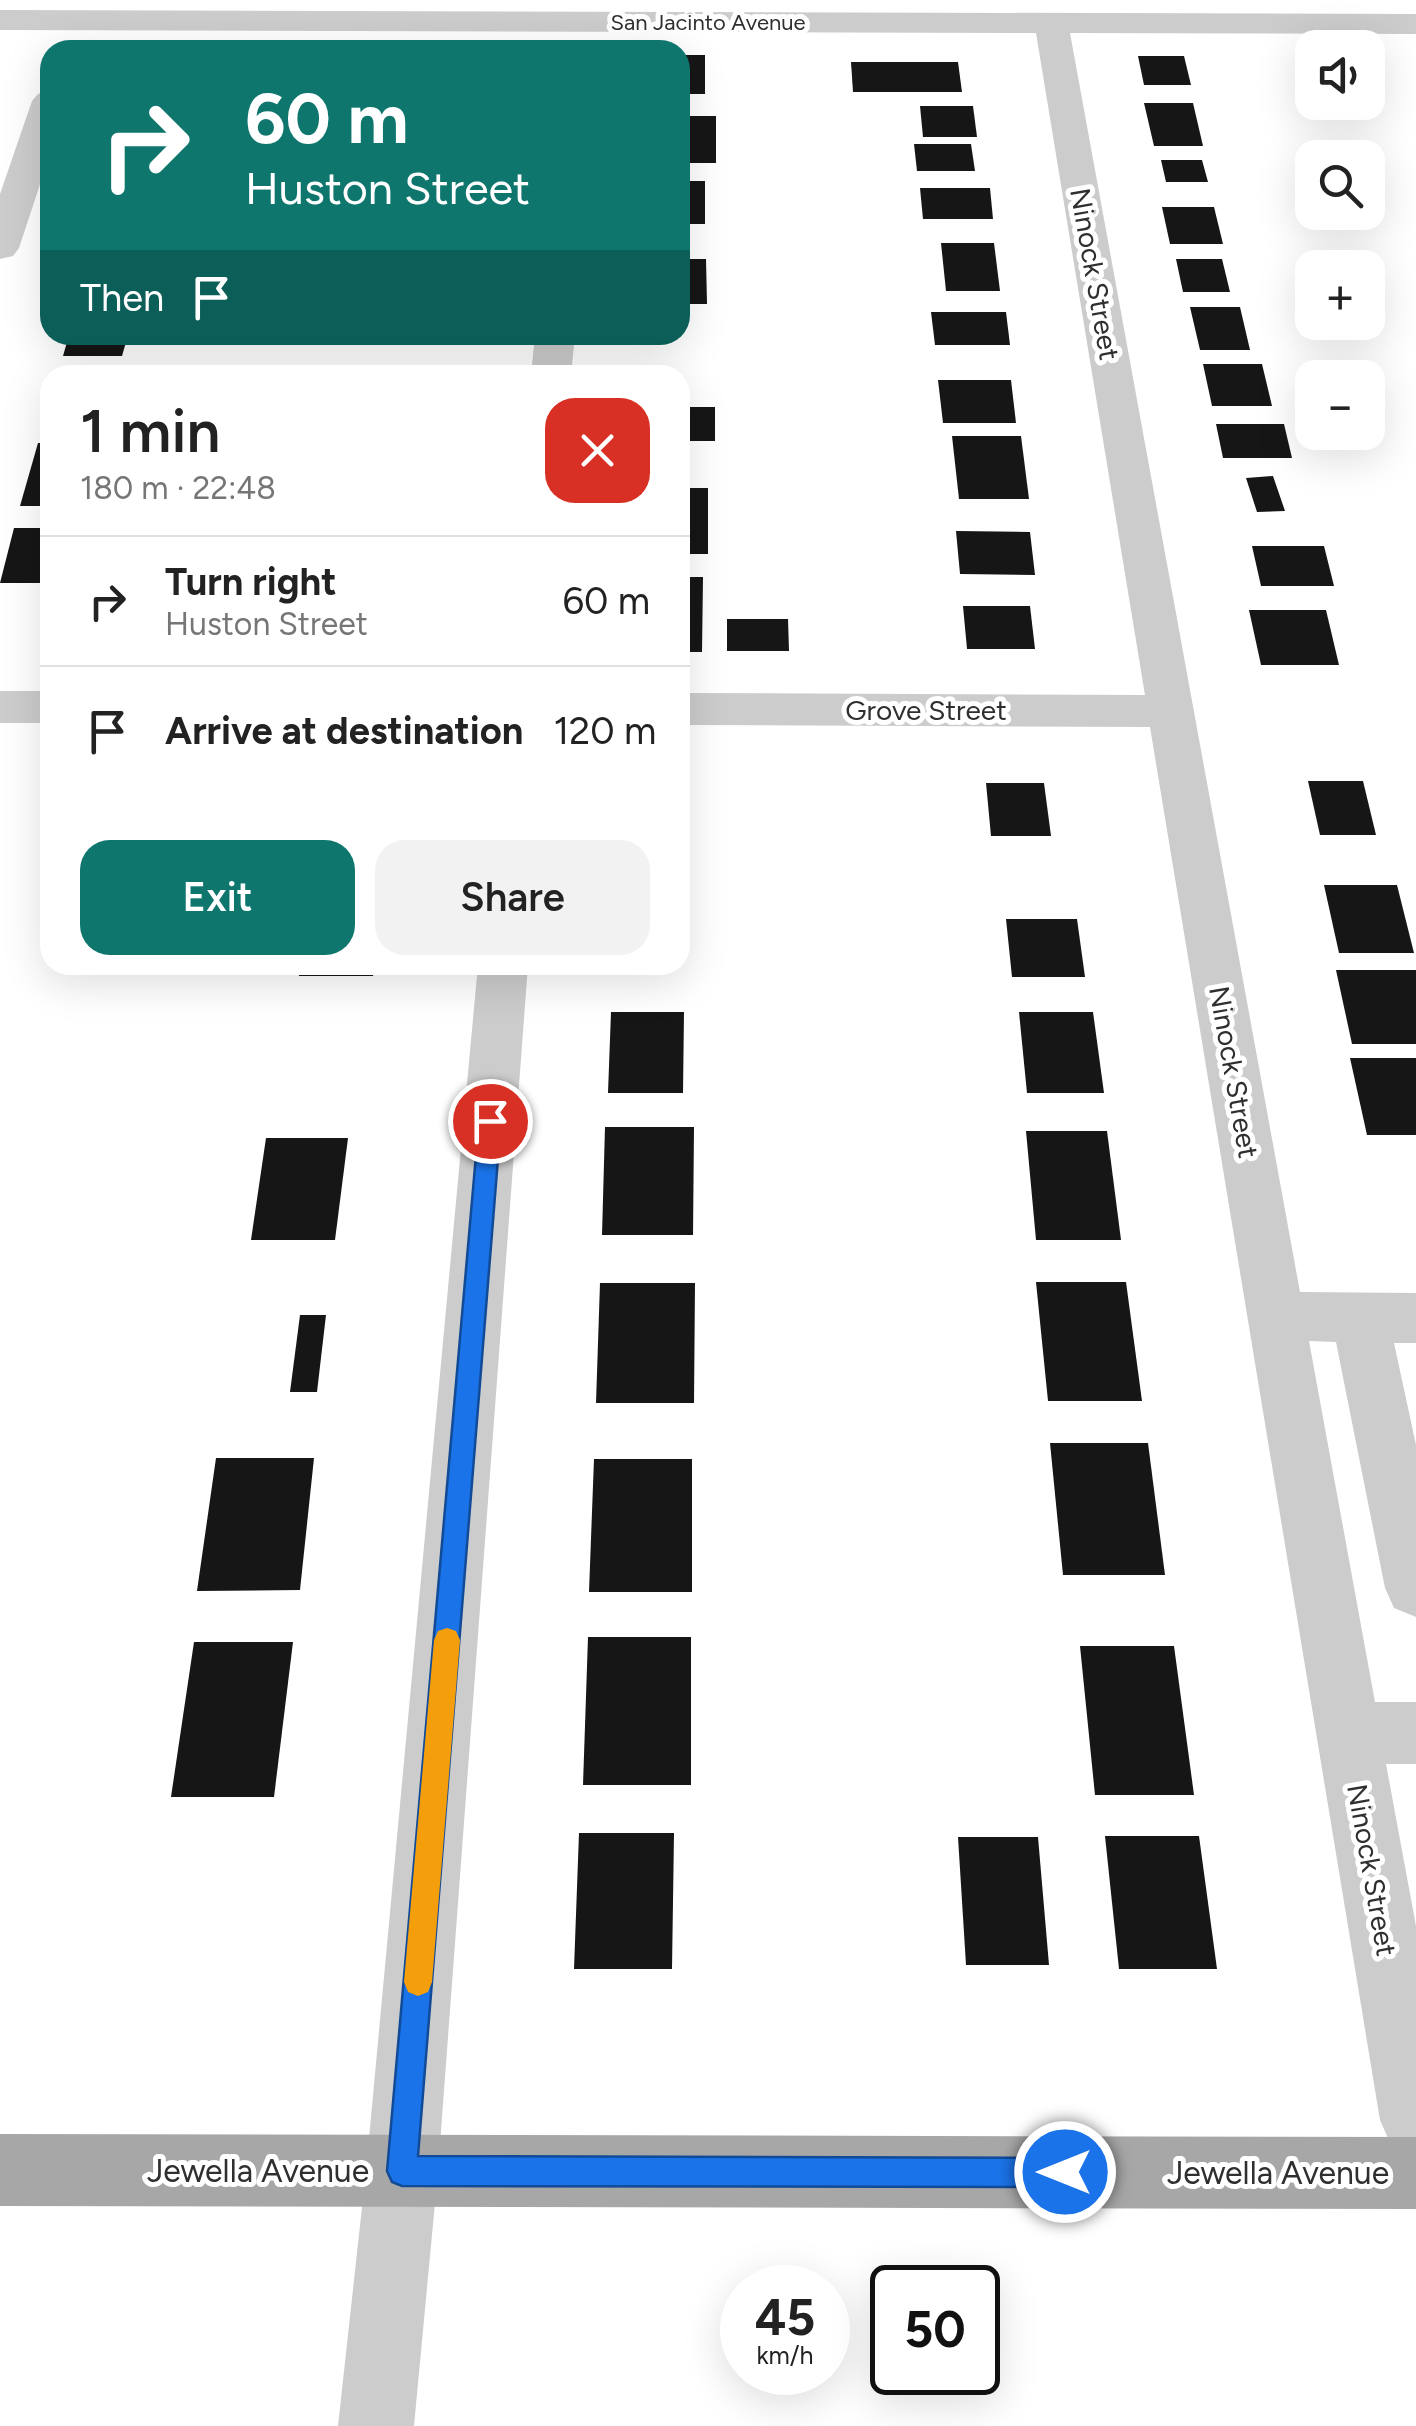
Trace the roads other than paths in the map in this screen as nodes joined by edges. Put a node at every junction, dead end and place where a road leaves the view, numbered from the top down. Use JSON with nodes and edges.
{"nodes":[{"id":1,"x":0,"y":20,"type":"edge"},
{"id":2,"x":1050,"y":23,"type":"junction"},
{"id":3,"x":1416,"y":24,"type":"edge"},
{"id":4,"x":72,"y":35,"type":"edge"},
{"id":5,"x":581,"y":36,"type":"edge"},
{"id":6,"x":40,"y":130,"type":"edge"},
{"id":7,"x":0,"y":248,"type":"edge"},
{"id":8,"x":0,"y":707,"type":"edge"},
{"id":9,"x":40,"y":707,"type":"edge"},
{"id":10,"x":690,"y":709,"type":"edge"},
{"id":11,"x":1172,"y":711,"type":"junction"},
{"id":12,"x":502,"y":975,"type":"edge"},
{"id":13,"x":1277,"y":1316,"type":"junction"},
{"id":14,"x":1388,"y":1318,"type":"edge"},
{"id":15,"x":1416,"y":1588,"type":"edge"},
{"id":16,"x":1349,"y":1734,"type":"junction"},
{"id":17,"x":1416,"y":1734,"type":"edge"},
{"id":18,"x":1416,"y":2120,"type":"edge"},
{"id":19,"x":0,"y":2170,"type":"edge"},
{"id":20,"x":402,"y":2171,"type":"junction"},
{"id":21,"x":1416,"y":2173,"type":"edge"},
{"id":22,"x":376,"y":2426,"type":"edge"}],
"edges":[{"from":1,"to":4,"type":"street","name":"San Jacinto Avenue"},
{"from":2,"to":3,"type":"street","name":"San Jacinto Avenue"},
{"from":2,"to":5,"type":"street","name":"San Jacinto Avenue"},
{"from":2,"to":11,"type":"street","name":"Ninock Street"},
{"from":4,"to":5,"type":"street","name":"San Jacinto Avenue"},
{"from":6,"to":7,"type":"street"},
{"from":8,"to":9,"type":"street"},
{"from":10,"to":11,"type":"street","name":"Grove Street"},
{"from":11,"to":13,"type":"street","name":"Ninock Street"},
{"from":12,"to":20,"type":"street"},
{"from":13,"to":14,"type":"street"},
{"from":13,"to":16,"type":"street","name":"Ninock Street"},
{"from":14,"to":15,"type":"street"},
{"from":16,"to":17,"type":"street"},
{"from":16,"to":18,"type":"street","name":"Ninock Street"},
{"from":19,"to":20,"type":"main road","name":"Jewella Avenue"},
{"from":20,"to":21,"type":"main road","name":"Jewella Avenue"},
{"from":20,"to":22,"type":"street"}]}
